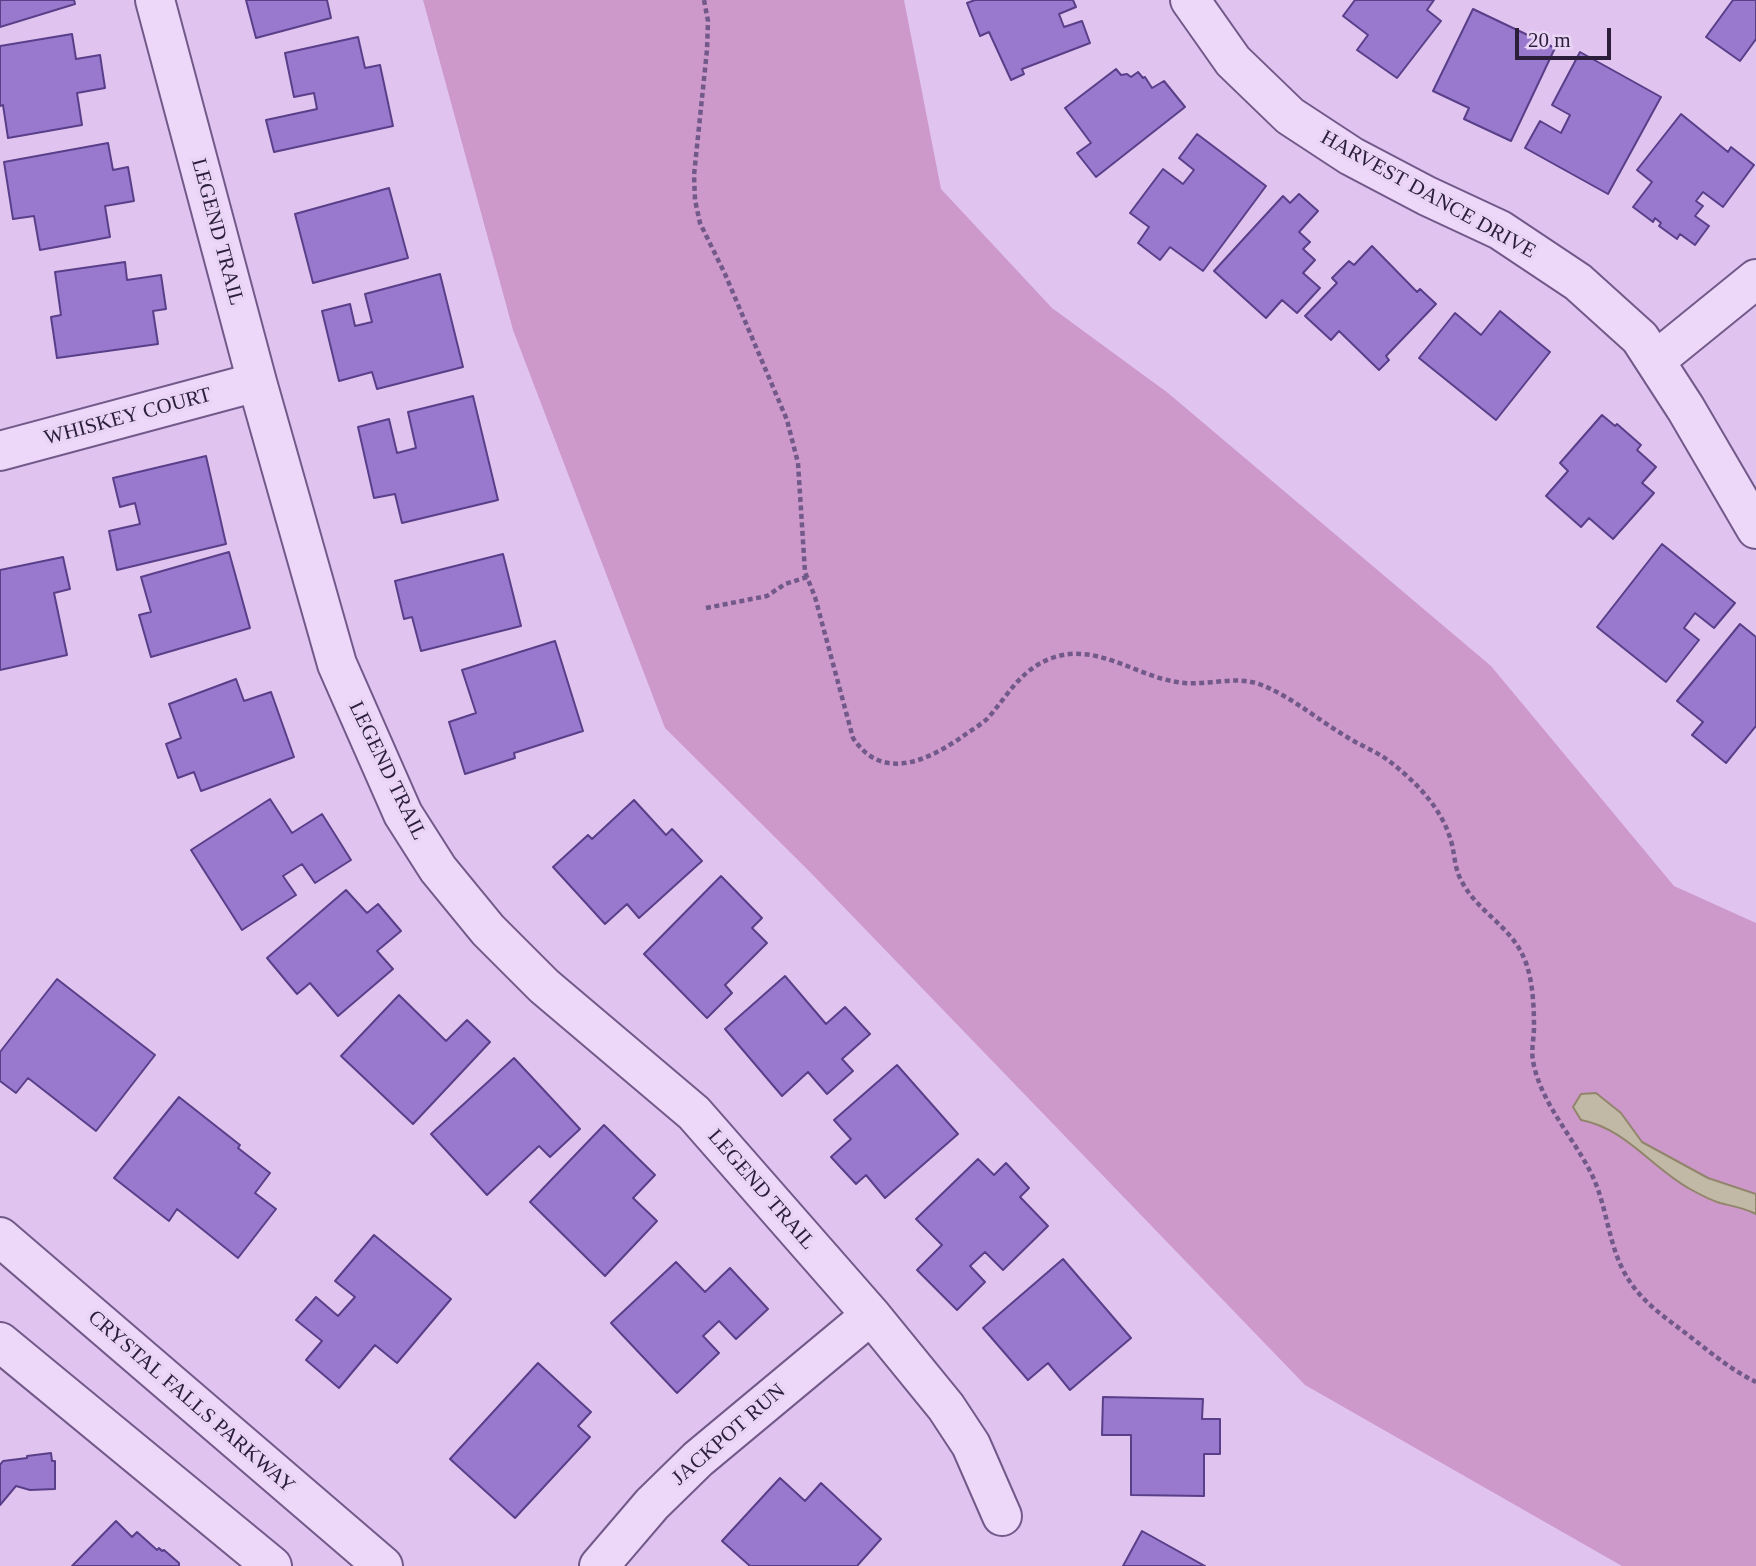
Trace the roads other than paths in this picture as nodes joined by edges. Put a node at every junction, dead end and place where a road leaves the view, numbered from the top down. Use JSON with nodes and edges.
{"nodes":[{"id":1,"x":155,"y":0,"type":"edge"},
{"id":2,"x":1190,"y":0,"type":"edge"},
{"id":3,"x":1756,"y":279,"type":"edge"},
{"id":4,"x":1655,"y":361,"type":"junction"},
{"id":5,"x":257,"y":382,"type":"junction"},
{"id":6,"x":0,"y":451,"type":"edge"},
{"id":7,"x":1756,"y":528,"type":"edge"},
{"id":8,"x":0,"y":1237,"type":"edge"},
{"id":9,"x":871,"y":1315,"type":"junction"},
{"id":10,"x":0,"y":1342,"type":"edge"},
{"id":11,"x":1002,"y":1516,"type":"dead end"},
{"id":12,"x":272,"y":1566,"type":"edge"},
{"id":13,"x":383,"y":1566,"type":"edge"},
{"id":14,"x":598,"y":1566,"type":"edge"}],
"edges":[{"from":1,"to":5,"type":"street","name":"LEGEND TRAIL"},
{"from":2,"to":4,"type":"street","name":"HARVEST DANCE DRIVE"},
{"from":3,"to":4,"type":"street"},
{"from":4,"to":7,"type":"street","name":"HARVEST DANCE DRIVE"},
{"from":5,"to":6,"type":"street","name":"WHISKEY COURT"},
{"from":5,"to":9,"type":"street","name":"LEGEND TRAIL"},
{"from":8,"to":13,"type":"street","name":"CRYSTAL FALLS PARKWAY"},
{"from":9,"to":11,"type":"street","name":"LEGEND TRAIL"},
{"from":9,"to":14,"type":"street","name":"JACKPOT RUN"},
{"from":10,"to":12,"type":"street"}]}
